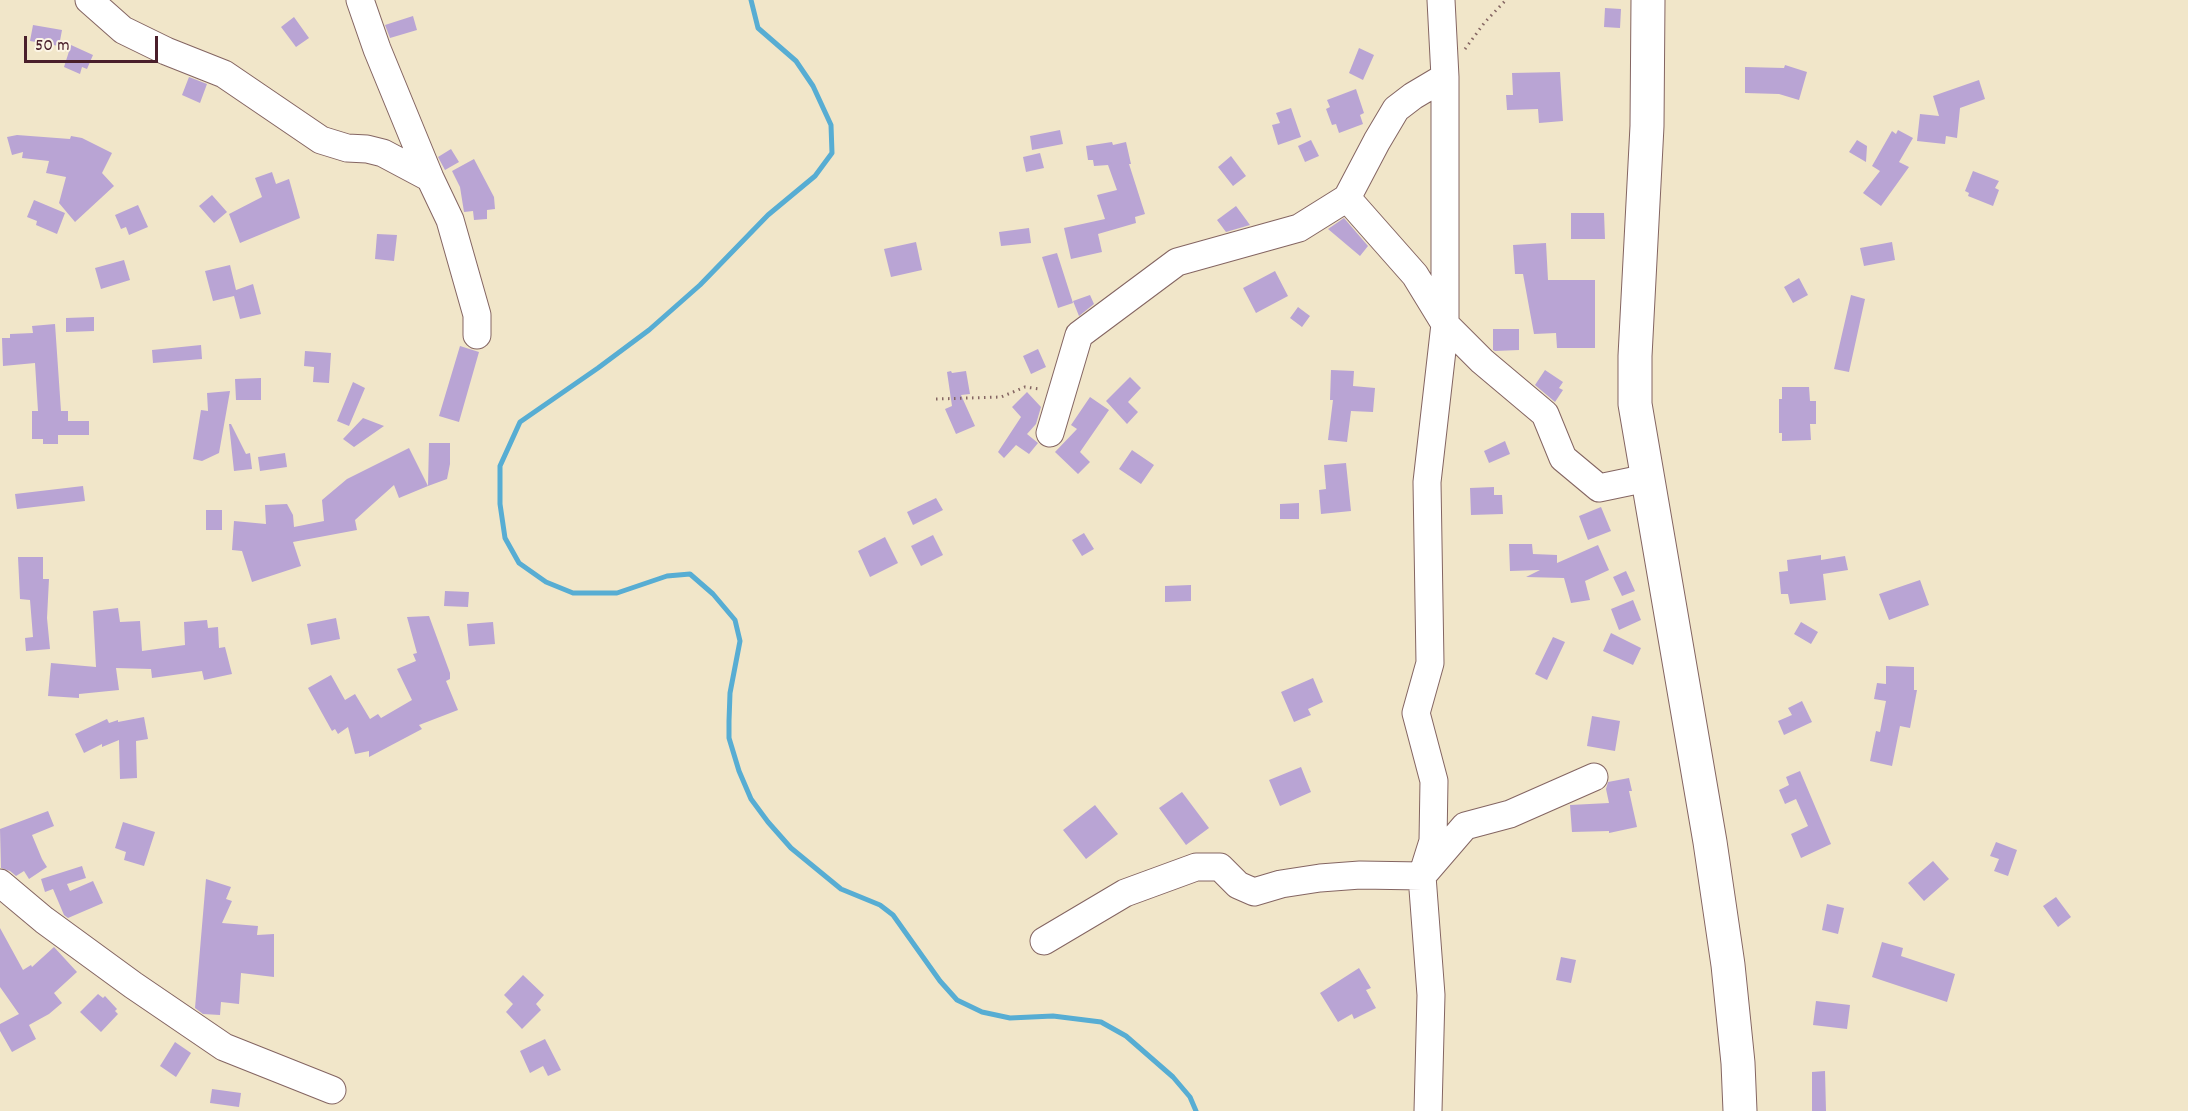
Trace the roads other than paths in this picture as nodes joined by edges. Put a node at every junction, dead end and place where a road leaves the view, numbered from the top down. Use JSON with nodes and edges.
{"nodes":[{"id":1,"x":89,"y":0,"type":"edge"},
{"id":2,"x":360,"y":0,"type":"edge"},
{"id":3,"x":1441,"y":0,"type":"edge"},
{"id":4,"x":1648,"y":0,"type":"edge"},
{"id":5,"x":1444,"y":77,"type":"junction"},
{"id":6,"x":430,"y":178,"type":"junction"},
{"id":7,"x":1347,"y":198,"type":"junction"},
{"id":8,"x":1445,"y":324,"type":"junction"},
{"id":9,"x":477,"y":335,"type":"dead end"},
{"id":10,"x":1050,"y":433,"type":"dead end"},
{"id":11,"x":1647,"y":478,"type":"junction"},
{"id":12,"x":1593,"y":777,"type":"dead end"},
{"id":13,"x":1422,"y":876,"type":"junction"},
{"id":14,"x":0,"y":883,"type":"edge"},
{"id":15,"x":1044,"y":941,"type":"dead end"},
{"id":16,"x":332,"y":1090,"type":"dead end"},
{"id":17,"x":1428,"y":1111,"type":"edge"},
{"id":18,"x":1740,"y":1111,"type":"edge"}],
"edges":[{"from":1,"to":6,"type":"street"},
{"from":2,"to":6,"type":"street"},
{"from":3,"to":5,"type":"street"},
{"from":4,"to":11,"type":"main road"},
{"from":5,"to":7,"type":"street"},
{"from":5,"to":8,"type":"street"},
{"from":6,"to":9,"type":"street"},
{"from":7,"to":8,"type":"street"},
{"from":7,"to":10,"type":"street"},
{"from":8,"to":11,"type":"street"},
{"from":8,"to":13,"type":"street"},
{"from":11,"to":18,"type":"main road"},
{"from":12,"to":13,"type":"street"},
{"from":13,"to":15,"type":"street"},
{"from":13,"to":17,"type":"street"},
{"from":14,"to":16,"type":"street"}]}
